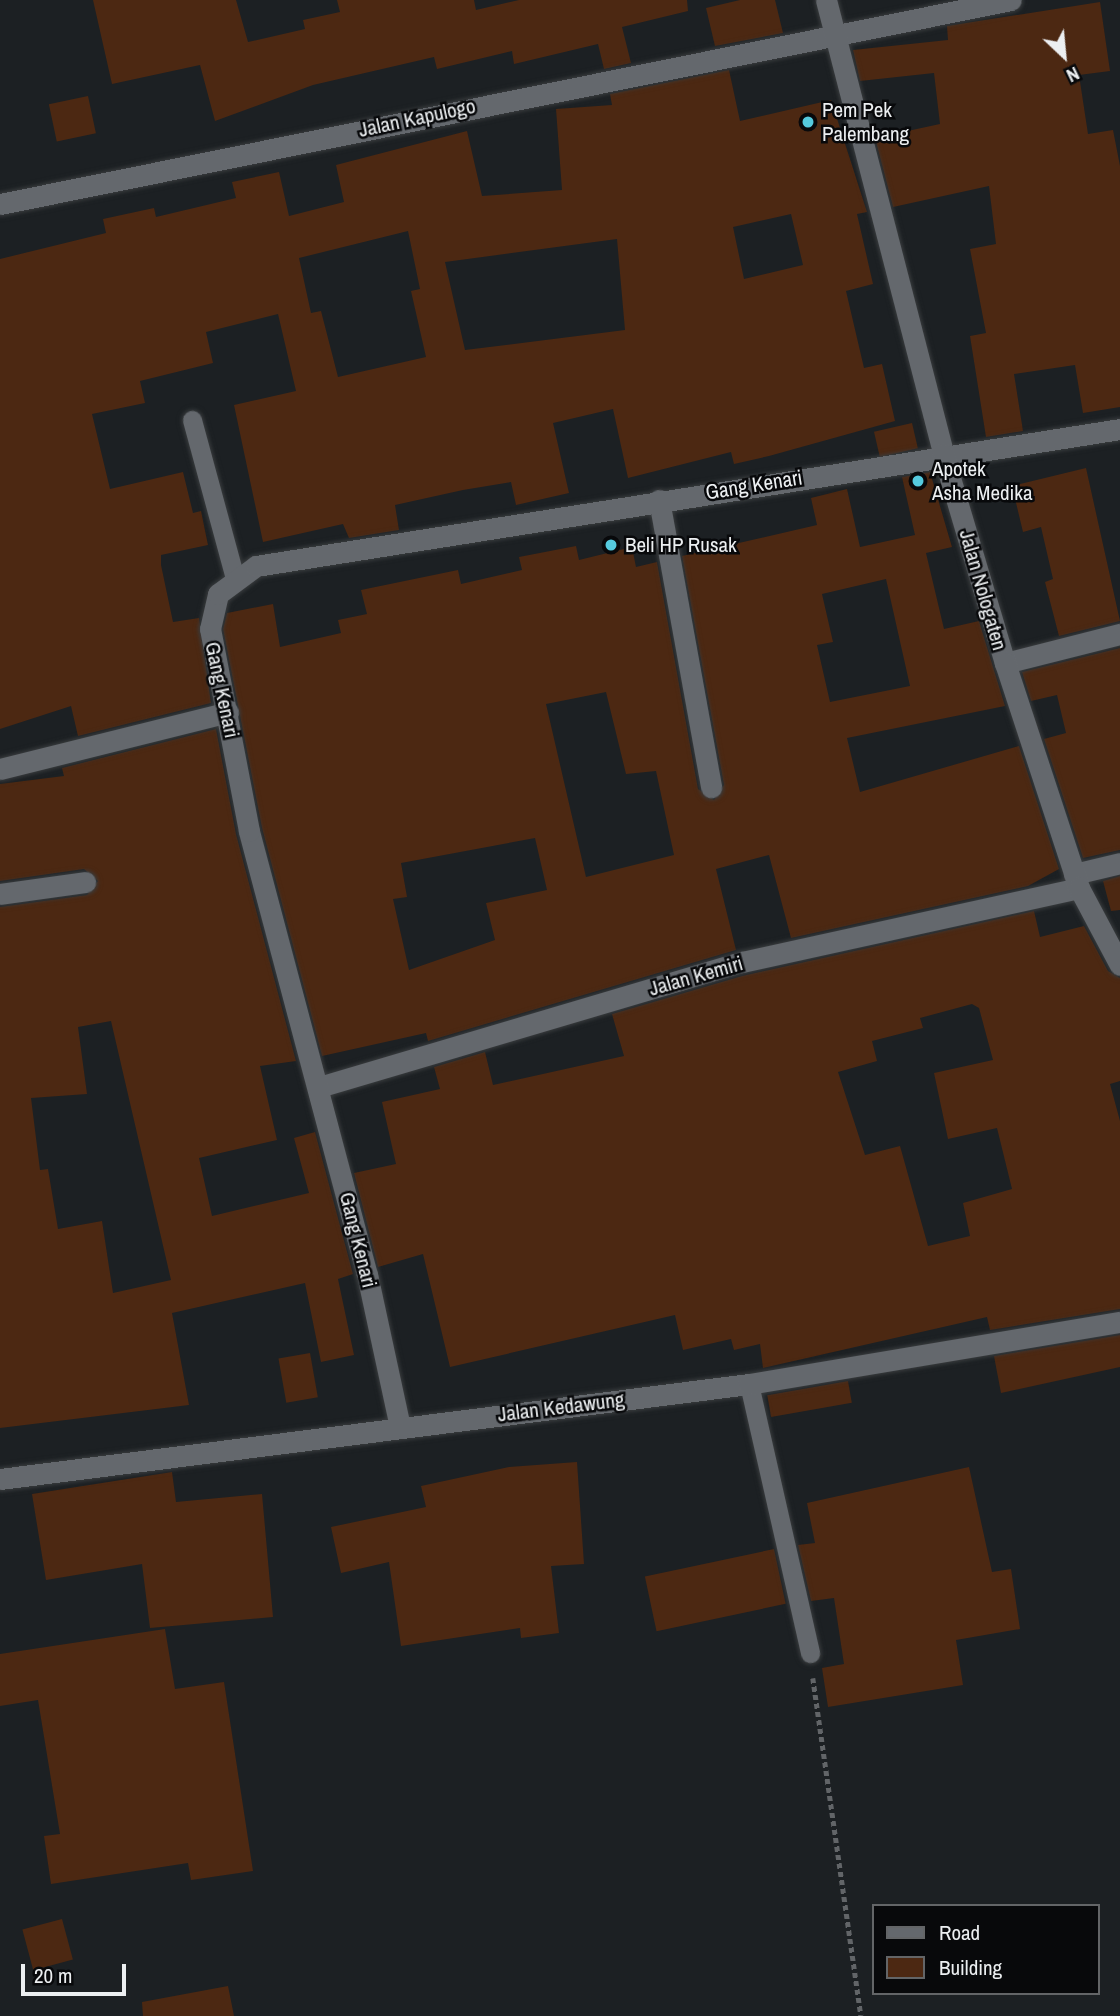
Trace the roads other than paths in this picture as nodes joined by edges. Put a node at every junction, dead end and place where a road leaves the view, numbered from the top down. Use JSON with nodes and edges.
{"nodes":[{"id":1,"x":826,"y":0,"type":"edge"},
{"id":2,"x":1011,"y":0,"type":"edge"},
{"id":3,"x":834,"y":32,"type":"junction"},
{"id":4,"x":0,"y":204,"type":"edge"},
{"id":5,"x":192,"y":420,"type":"dead end"},
{"id":6,"x":1120,"y":429,"type":"edge"},
{"id":7,"x":943,"y":454,"type":"junction"},
{"id":8,"x":659,"y":500,"type":"junction"},
{"id":9,"x":235,"y":578,"type":"junction"},
{"id":10,"x":1120,"y":634,"type":"edge"},
{"id":11,"x":1005,"y":663,"type":"junction"},
{"id":12,"x":228,"y":712,"type":"junction"},
{"id":13,"x":0,"y":769,"type":"edge"},
{"id":14,"x":711,"y":787,"type":"dead end"},
{"id":15,"x":1120,"y":863,"type":"edge"},
{"id":16,"x":85,"y":881,"type":"dead end"},
{"id":17,"x":1077,"y":881,"type":"junction"},
{"id":18,"x":0,"y":894,"type":"edge"},
{"id":19,"x":1120,"y":964,"type":"edge"},
{"id":20,"x":319,"y":1087,"type":"junction"},
{"id":21,"x":1120,"y":1322,"type":"edge"},
{"id":22,"x":749,"y":1384,"type":"junction"},
{"id":23,"x":400,"y":1427,"type":"junction"},
{"id":24,"x":0,"y":1479,"type":"edge"},
{"id":25,"x":810,"y":1653,"type":"road end"}],
"edges":[{"from":1,"to":3,"type":"street","name":"Jalan Nologaten"},
{"from":2,"to":3,"type":"street","name":"Jalan Kapulogo"},
{"from":3,"to":4,"type":"street","name":"Jalan Kapulogo"},
{"from":3,"to":7,"type":"street","name":"Jalan Nologaten"},
{"from":5,"to":9,"type":"lane"},
{"from":6,"to":7,"type":"street","name":"Gang Kenari"},
{"from":7,"to":8,"type":"street","name":"Gang Kenari"},
{"from":7,"to":11,"type":"street","name":"Jalan Nologaten"},
{"from":8,"to":9,"type":"street","name":"Gang Kenari"},
{"from":8,"to":14,"type":"street"},
{"from":9,"to":12,"type":"street","name":"Gang Kenari"},
{"from":10,"to":11,"type":"street"},
{"from":11,"to":17,"type":"street","name":"Jalan Nologaten"},
{"from":12,"to":13,"type":"street"},
{"from":12,"to":20,"type":"street","name":"Gang Kenari"},
{"from":15,"to":17,"type":"street","name":"Jalan Kemiri"},
{"from":16,"to":18,"type":"street"},
{"from":17,"to":19,"type":"street","name":"Jalan Nologaten"},
{"from":17,"to":20,"type":"street","name":"Jalan Kemiri"},
{"from":20,"to":23,"type":"street","name":"Gang Kenari"},
{"from":21,"to":22,"type":"street","name":"Jalan Kedawung"},
{"from":22,"to":23,"type":"street","name":"Jalan Kedawung"},
{"from":22,"to":25,"type":"lane"},
{"from":23,"to":24,"type":"street","name":"Jalan Kedawung"}]}
